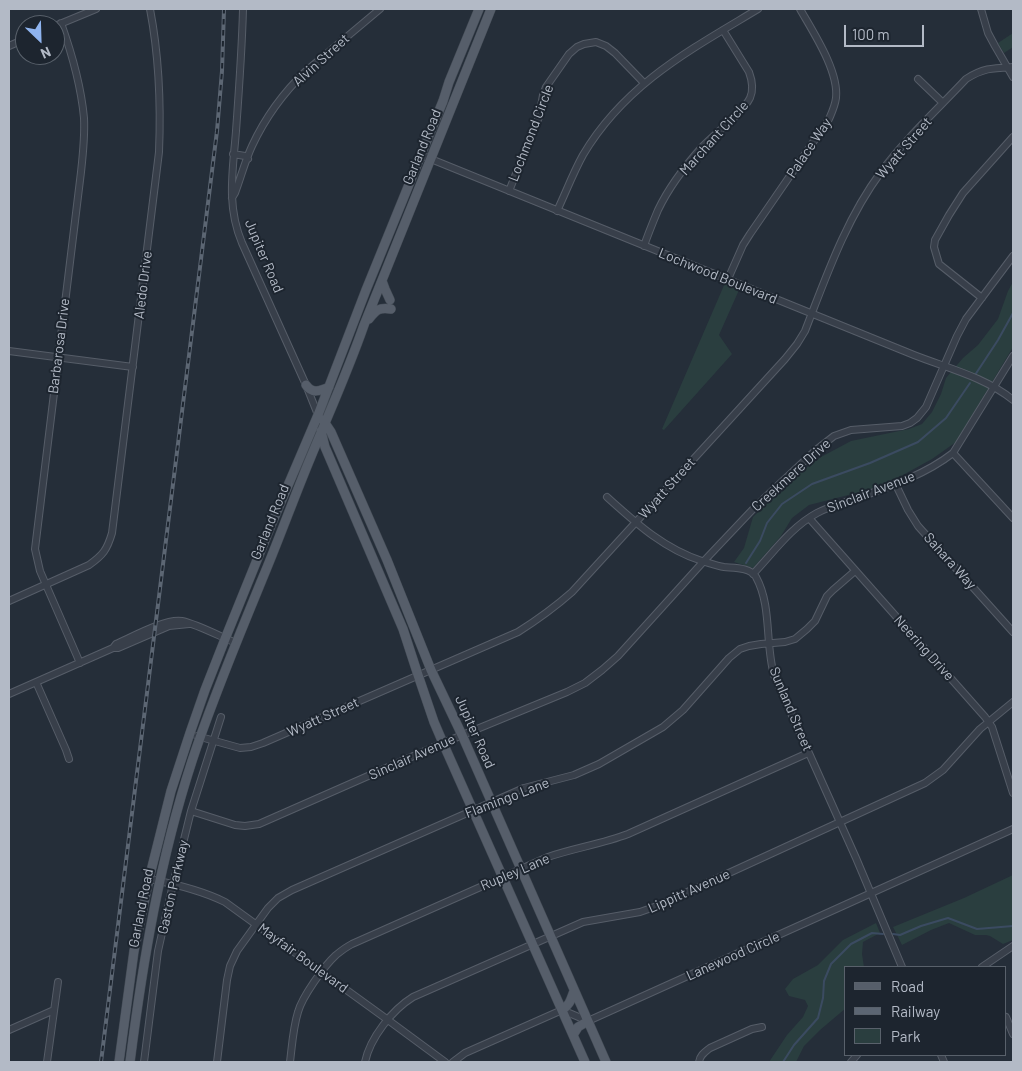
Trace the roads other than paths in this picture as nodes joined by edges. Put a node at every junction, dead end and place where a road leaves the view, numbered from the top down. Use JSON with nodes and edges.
{"nodes":[{"id":1,"x":96,"y":9,"type":"edge"},
{"id":2,"x":150,"y":9,"type":"edge"},
{"id":3,"x":243,"y":9,"type":"edge"},
{"id":4,"x":380,"y":9,"type":"edge"},
{"id":5,"x":479,"y":9,"type":"edge"},
{"id":6,"x":491,"y":9,"type":"edge"},
{"id":7,"x":758,"y":9,"type":"edge"},
{"id":8,"x":800,"y":9,"type":"edge"},
{"id":9,"x":981,"y":9,"type":"edge"},
{"id":10,"x":65,"y":22,"type":"edge"},
{"id":11,"x":723,"y":30,"type":"junction"},
{"id":12,"x":65,"y":38,"type":"edge"},
{"id":13,"x":462,"y":52,"type":"junction"},
{"id":14,"x":472,"y":56,"type":"junction"},
{"id":15,"x":1010,"y":67,"type":"edge"},
{"id":16,"x":1013,"y":76,"type":"edge"},
{"id":17,"x":918,"y":78,"type":"dead end"},
{"id":18,"x":644,"y":83,"type":"junction"},
{"id":19,"x":943,"y":103,"type":"junction"},
{"id":20,"x":1013,"y":137,"type":"edge"},
{"id":21,"x":233,"y":156,"type":"junction"},
{"id":22,"x":421,"y":156,"type":"junction"},
{"id":23,"x":248,"y":159,"type":"junction"},
{"id":24,"x":431,"y":160,"type":"junction"},
{"id":25,"x":509,"y":192,"type":"junction"},
{"id":26,"x":231,"y":199,"type":"junction"},
{"id":27,"x":557,"y":211,"type":"junction"},
{"id":28,"x":644,"y":246,"type":"junction"},
{"id":29,"x":1013,"y":256,"type":"edge"},
{"id":30,"x":728,"y":279,"type":"junction"},
{"id":31,"x":382,"y":281,"type":"junction"},
{"id":32,"x":982,"y":298,"type":"junction"},
{"id":33,"x":812,"y":314,"type":"junction"},
{"id":34,"x":364,"y":326,"type":"junction"},
{"id":35,"x":9,"y":351,"type":"edge"},
{"id":36,"x":1013,"y":356,"type":"edge"},
{"id":37,"x":58,"y":357,"type":"junction"},
{"id":38,"x":944,"y":366,"type":"junction"},
{"id":39,"x":133,"y":367,"type":"junction"},
{"id":40,"x":306,"y":385,"type":"junction"},
{"id":41,"x":329,"y":387,"type":"junction"},
{"id":42,"x":994,"y":387,"type":"junction"},
{"id":43,"x":1013,"y":400,"type":"edge"},
{"id":44,"x":318,"y":415,"type":"junction"},
{"id":45,"x":326,"y":422,"type":"junction"},
{"id":46,"x":322,"y":433,"type":"junction"},
{"id":47,"x":953,"y":453,"type":"junction"},
{"id":48,"x":896,"y":485,"type":"junction"},
{"id":49,"x":607,"y":497,"type":"dead end"},
{"id":50,"x":363,"y":506,"type":"junction"},
{"id":51,"x":278,"y":509,"type":"junction"},
{"id":52,"x":288,"y":514,"type":"junction"},
{"id":53,"x":356,"y":516,"type":"junction"},
{"id":54,"x":809,"y":518,"type":"junction"},
{"id":55,"x":1013,"y":518,"type":"edge"},
{"id":56,"x":635,"y":523,"type":"junction"},
{"id":57,"x":703,"y":562,"type":"junction"},
{"id":58,"x":855,"y":570,"type":"junction"},
{"id":59,"x":753,"y":574,"type":"junction"},
{"id":60,"x":249,"y":580,"type":"junction"},
{"id":61,"x":260,"y":584,"type":"junction"},
{"id":62,"x":46,"y":585,"type":"junction"},
{"id":63,"x":9,"y":601,"type":"edge"},
{"id":64,"x":404,"y":602,"type":"junction"},
{"id":65,"x":395,"y":609,"type":"junction"},
{"id":66,"x":1013,"y":632,"type":"edge"},
{"id":67,"x":225,"y":639,"type":"junction"},
{"id":68,"x":236,"y":643,"type":"junction"},
{"id":69,"x":768,"y":644,"type":"junction"},
{"id":70,"x":80,"y":663,"type":"junction"},
{"id":71,"x":431,"y":670,"type":"junction"},
{"id":72,"x":418,"y":675,"type":"junction"},
{"id":73,"x":36,"y":682,"type":"junction"},
{"id":74,"x":9,"y":694,"type":"edge"},
{"id":75,"x":1013,"y":702,"type":"edge"},
{"id":76,"x":221,"y":717,"type":"dead end"},
{"id":77,"x":988,"y":722,"type":"junction"},
{"id":78,"x":190,"y":733,"type":"junction"},
{"id":79,"x":462,"y":735,"type":"junction"},
{"id":80,"x":200,"y":737,"type":"junction"},
{"id":81,"x":213,"y":741,"type":"junction"},
{"id":82,"x":443,"y":743,"type":"junction"},
{"id":83,"x":808,"y":753,"type":"junction"},
{"id":84,"x":69,"y":759,"type":"dead end"},
{"id":85,"x":1013,"y":793,"type":"edge"},
{"id":86,"x":491,"y":802,"type":"junction"},
{"id":87,"x":473,"y":810,"type":"junction"},
{"id":88,"x":191,"y":812,"type":"junction"},
{"id":89,"x":839,"y":822,"type":"junction"},
{"id":90,"x":1013,"y":829,"type":"edge"},
{"id":91,"x":520,"y":868,"type":"junction"},
{"id":92,"x":502,"y":876,"type":"junction"},
{"id":93,"x":148,"y":879,"type":"junction"},
{"id":94,"x":160,"y":881,"type":"junction"},
{"id":95,"x":173,"y":884,"type":"junction"},
{"id":96,"x":870,"y":894,"type":"junction"},
{"id":97,"x":256,"y":924,"type":"junction"},
{"id":98,"x":550,"y":936,"type":"junction"},
{"id":99,"x":532,"y":944,"type":"junction"},
{"id":100,"x":1013,"y":946,"type":"edge"},
{"id":101,"x":902,"y":966,"type":"edge"},
{"id":102,"x":984,"y":966,"type":"edge"},
{"id":103,"x":322,"y":972,"type":"junction"},
{"id":104,"x":58,"y":982,"type":"dead end"},
{"id":105,"x":574,"y":991,"type":"junction"},
{"id":106,"x":54,"y":1010,"type":"junction"},
{"id":107,"x":126,"y":1010,"type":"junction"},
{"id":108,"x":562,"y":1010,"type":"junction"},
{"id":109,"x":136,"y":1012,"type":"junction"},
{"id":110,"x":1007,"y":1019,"type":"edge"},
{"id":111,"x":388,"y":1020,"type":"junction"},
{"id":112,"x":588,"y":1021,"type":"junction"},
{"id":113,"x":762,"y":1027,"type":"dead end"},
{"id":114,"x":9,"y":1030,"type":"edge"},
{"id":115,"x":1013,"y":1034,"type":"edge"},
{"id":116,"x":573,"y":1035,"type":"junction"},
{"id":117,"x":47,"y":1062,"type":"edge"},
{"id":118,"x":119,"y":1062,"type":"edge"},
{"id":119,"x":130,"y":1062,"type":"edge"},
{"id":120,"x":144,"y":1062,"type":"edge"},
{"id":121,"x":217,"y":1062,"type":"edge"},
{"id":122,"x":290,"y":1062,"type":"edge"},
{"id":123,"x":365,"y":1062,"type":"edge"},
{"id":124,"x":445,"y":1062,"type":"edge"},
{"id":125,"x":453,"y":1062,"type":"edge"},
{"id":126,"x":585,"y":1062,"type":"edge"},
{"id":127,"x":606,"y":1062,"type":"edge"},
{"id":128,"x":698,"y":1062,"type":"edge"}],
"edges":[{"from":1,"to":10,"type":"street"},
{"from":2,"to":39,"type":"street","name":"Aledo Drive"},
{"from":3,"to":21,"type":"street","name":"Jupiter Road"},
{"from":4,"to":23,"type":"street","name":"Alvin Street"},
{"from":5,"to":13,"type":"main road","name":"Garland Road"},
{"from":6,"to":14,"type":"main road","name":"Garland Road"},
{"from":7,"to":11,"type":"street"},
{"from":8,"to":30,"type":"street","name":"Palace Way"},
{"from":9,"to":15,"type":"street"},
{"from":11,"to":18,"type":"street"},
{"from":11,"to":28,"type":"street","name":"Marchant Circle"},
{"from":12,"to":37,"type":"street","name":"Barbarosa Drive"},
{"from":13,"to":14,"type":"main road"},
{"from":13,"to":22,"type":"main road","name":"Garland Road"},
{"from":14,"to":24,"type":"main road","name":"Garland Road"},
{"from":15,"to":16,"type":"street"},
{"from":15,"to":19,"type":"street","name":"Wyatt Street"},
{"from":17,"to":19,"type":"street"},
{"from":18,"to":25,"type":"street","name":"Lochmond Circle"},
{"from":18,"to":27,"type":"street"},
{"from":19,"to":33,"type":"street","name":"Wyatt Street"},
{"from":20,"to":32,"type":"street"},
{"from":21,"to":23,"type":"street"},
{"from":21,"to":26,"type":"street","name":"Jupiter Road"},
{"from":22,"to":24,"type":"street","name":"Lochwood Boulevard"},
{"from":22,"to":41,"type":"main road","name":"Garland Road"},
{"from":23,"to":26,"type":"street","name":"Alvin Street"},
{"from":24,"to":25,"type":"street","name":"Lochwood Boulevard"},
{"from":24,"to":31,"type":"main road","name":"Garland Road"},
{"from":25,"to":27,"type":"street","name":"Lochwood Boulevard"},
{"from":26,"to":40,"type":"street","name":"Jupiter Road"},
{"from":27,"to":28,"type":"street","name":"Lochwood Boulevard"},
{"from":28,"to":30,"type":"street","name":"Lochwood Boulevard"},
{"from":29,"to":32,"type":"street","name":"Creekmere Drive"},
{"from":30,"to":33,"type":"street","name":"Lochwood Boulevard"},
{"from":31,"to":34,"type":"main road","name":"Garland Road"},
{"from":31,"to":34,"type":"main road"},
{"from":32,"to":38,"type":"street","name":"Creekmere Drive"},
{"from":33,"to":38,"type":"street","name":"Lochwood Boulevard"},
{"from":33,"to":56,"type":"street","name":"Wyatt Street"},
{"from":34,"to":45,"type":"main road","name":"Garland Road"},
{"from":35,"to":37,"type":"street"},
{"from":36,"to":42,"type":"street","name":"Sinclair Avenue"},
{"from":37,"to":39,"type":"street"},
{"from":37,"to":62,"type":"street","name":"Barbarosa Drive"},
{"from":38,"to":42,"type":"street","name":"Lochwood Boulevard"},
{"from":38,"to":57,"type":"street","name":"Creekmere Drive"},
{"from":39,"to":62,"type":"street","name":"Aledo Drive"},
{"from":40,"to":41,"type":"main road"},
{"from":40,"to":44,"type":"street","name":"Jupiter Road"},
{"from":41,"to":44,"type":"main road","name":"Garland Road"},
{"from":42,"to":43,"type":"street","name":"Lochwood Boulevard"},
{"from":42,"to":47,"type":"street","name":"Sinclair Avenue"},
{"from":44,"to":45,"type":"main road","name":"Jupiter Road"},
{"from":44,"to":46,"type":"main road","name":"Jupiter Road"},
{"from":44,"to":51,"type":"main road","name":"Garland Road"},
{"from":45,"to":46,"type":"main road","name":"Garland Road"},
{"from":45,"to":50,"type":"main road","name":"Jupiter Road"},
{"from":46,"to":52,"type":"main road","name":"Garland Road"},
{"from":46,"to":53,"type":"main road","name":"Jupiter Road"},
{"from":47,"to":48,"type":"street","name":"Sinclair Avenue"},
{"from":47,"to":55,"type":"street"},
{"from":48,"to":54,"type":"street","name":"Sinclair Avenue"},
{"from":48,"to":66,"type":"street","name":"Sahara Way"},
{"from":49,"to":56,"type":"street"},
{"from":50,"to":53,"type":"main road"},
{"from":50,"to":64,"type":"main road","name":"Jupiter Road"},
{"from":51,"to":52,"type":"main road"},
{"from":51,"to":60,"type":"main road","name":"Garland Road"},
{"from":52,"to":61,"type":"main road","name":"Garland Road"},
{"from":53,"to":65,"type":"main road","name":"Jupiter Road"},
{"from":54,"to":58,"type":"street","name":"Neering Drive"},
{"from":54,"to":59,"type":"street","name":"Sinclair Avenue"},
{"from":56,"to":57,"type":"street"},
{"from":56,"to":71,"type":"street","name":"Wyatt Street"},
{"from":57,"to":59,"type":"street"},
{"from":57,"to":79,"type":"street","name":"Sinclair Avenue"},
{"from":58,"to":69,"type":"street","name":"Flamingo Lane"},
{"from":58,"to":77,"type":"street","name":"Neering Drive"},
{"from":59,"to":69,"type":"street","name":"Sunland Street"},
{"from":60,"to":61,"type":"main road"},
{"from":60,"to":67,"type":"main road","name":"Garland Road"},
{"from":61,"to":68,"type":"main road","name":"Garland Road"},
{"from":62,"to":63,"type":"street"},
{"from":62,"to":70,"type":"street","name":"Barbarosa Drive"},
{"from":64,"to":65,"type":"main road"},
{"from":64,"to":71,"type":"main road","name":"Jupiter Road"},
{"from":65,"to":72,"type":"main road","name":"Jupiter Road"},
{"from":67,"to":68,"type":"street"},
{"from":67,"to":70,"type":"street"},
{"from":67,"to":78,"type":"main road","name":"Garland Road"},
{"from":68,"to":80,"type":"main road","name":"Garland Road"},
{"from":69,"to":83,"type":"street","name":"Sunland Street"},
{"from":69,"to":86,"type":"street","name":"Flamingo Lane"},
{"from":70,"to":73,"type":"street"},
{"from":71,"to":72,"type":"street","name":"Wyatt Street"},
{"from":71,"to":79,"type":"main road","name":"Jupiter Road"},
{"from":72,"to":81,"type":"street","name":"Wyatt Street"},
{"from":72,"to":82,"type":"main road","name":"Jupiter Road"},
{"from":73,"to":74,"type":"street"},
{"from":73,"to":84,"type":"street"},
{"from":75,"to":77,"type":"street","name":"Lippitt Avenue"},
{"from":76,"to":81,"type":"street","name":"Gaston Parkway"},
{"from":77,"to":85,"type":"street","name":"Neering Drive"},
{"from":77,"to":89,"type":"street","name":"Lippitt Avenue"},
{"from":78,"to":80,"type":"street","name":"Wyatt Street"},
{"from":78,"to":93,"type":"main road","name":"Garland Road"},
{"from":79,"to":82,"type":"street","name":"Sinclair Avenue"},
{"from":79,"to":86,"type":"main road","name":"Jupiter Road"},
{"from":80,"to":81,"type":"street","name":"Wyatt Street"},
{"from":80,"to":94,"type":"main road","name":"Garland Road"},
{"from":81,"to":88,"type":"street","name":"Gaston Parkway"},
{"from":82,"to":87,"type":"main road","name":"Jupiter Road"},
{"from":82,"to":88,"type":"street","name":"Sinclair Avenue"},
{"from":83,"to":89,"type":"street","name":"Sunland Street"},
{"from":83,"to":91,"type":"street","name":"Rupley Lane"},
{"from":86,"to":87,"type":"street","name":"Flamingo Lane"},
{"from":86,"to":91,"type":"main road","name":"Jupiter Road"},
{"from":87,"to":92,"type":"main road","name":"Jupiter Road"},
{"from":87,"to":97,"type":"street","name":"Flamingo Lane"},
{"from":88,"to":95,"type":"street","name":"Gaston Parkway"},
{"from":89,"to":96,"type":"street","name":"Sunland Street"},
{"from":89,"to":98,"type":"street","name":"Lippitt Avenue"},
{"from":90,"to":96,"type":"street","name":"Lanewood Circle"},
{"from":91,"to":92,"type":"street","name":"Rupley Lane"},
{"from":91,"to":98,"type":"main road","name":"Jupiter Road"},
{"from":92,"to":99,"type":"main road","name":"Jupiter Road"},
{"from":92,"to":103,"type":"street","name":"Rupley Lane"},
{"from":93,"to":94,"type":"street","name":"Mayfair Boulevard"},
{"from":93,"to":107,"type":"main road","name":"Garland Road"},
{"from":94,"to":95,"type":"street","name":"Mayfair Boulevard"},
{"from":94,"to":109,"type":"main road","name":"Garland Road"},
{"from":95,"to":97,"type":"street","name":"Mayfair Boulevard"},
{"from":95,"to":120,"type":"street","name":"Gaston Parkway"},
{"from":96,"to":101,"type":"street","name":"Sunland Street"},
{"from":96,"to":112,"type":"street","name":"Lanewood Circle"},
{"from":97,"to":103,"type":"street","name":"Mayfair Boulevard"},
{"from":97,"to":121,"type":"street","name":"Flamingo Lane"},
{"from":98,"to":99,"type":"street","name":"Lippitt Avenue"},
{"from":98,"to":105,"type":"main road","name":"Jupiter Road"},
{"from":99,"to":108,"type":"main road"},
{"from":99,"to":111,"type":"street","name":"Lippitt Avenue"},
{"from":100,"to":102,"type":"street"},
{"from":103,"to":111,"type":"street","name":"Mayfair Boulevard"},
{"from":103,"to":122,"type":"street","name":"Rupley Lane"},
{"from":104,"to":106,"type":"street"},
{"from":105,"to":108,"type":"main road"},
{"from":105,"to":112,"type":"main road","name":"Jupiter Road"},
{"from":106,"to":114,"type":"street"},
{"from":106,"to":117,"type":"street"},
{"from":107,"to":109,"type":"main road"},
{"from":107,"to":118,"type":"main road","name":"Garland Road"},
{"from":108,"to":112,"type":"street"},
{"from":108,"to":116,"type":"main road"},
{"from":108,"to":125,"type":"street"},
{"from":109,"to":119,"type":"main road","name":"Garland Road"},
{"from":110,"to":115,"type":"street"},
{"from":111,"to":123,"type":"street","name":"Lippitt Avenue"},
{"from":111,"to":124,"type":"street","name":"Mayfair Boulevard"},
{"from":112,"to":116,"type":"main road"},
{"from":112,"to":127,"type":"main road","name":"Jupiter Road"},
{"from":113,"to":128,"type":"street"},
{"from":116,"to":126,"type":"main road"}]}
